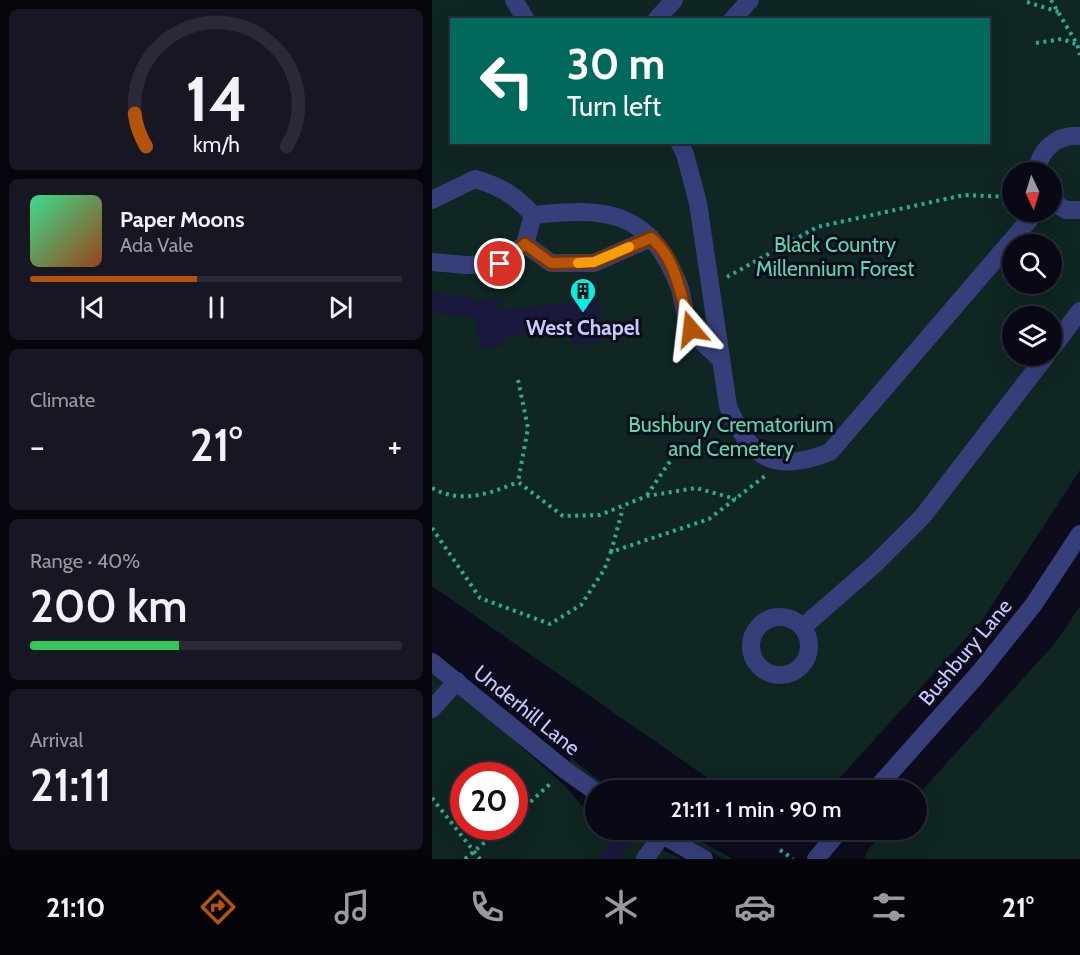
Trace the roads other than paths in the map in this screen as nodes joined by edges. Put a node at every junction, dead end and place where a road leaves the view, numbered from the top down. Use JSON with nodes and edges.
{"nodes":[{"id":1,"x":514,"y":0,"type":"edge"},
{"id":2,"x":674,"y":0,"type":"edge"},
{"id":3,"x":750,"y":0,"type":"edge"},
{"id":4,"x":525,"y":18,"type":"edge"},
{"id":5,"x":658,"y":18,"type":"edge"},
{"id":6,"x":734,"y":18,"type":"edge"},
{"id":7,"x":1080,"y":136,"type":"edge"},
{"id":8,"x":680,"y":144,"type":"edge"},
{"id":9,"x":1040,"y":162,"type":"edge"},
{"id":10,"x":432,"y":200,"type":"edge"},
{"id":11,"x":1062,"y":208,"type":"edge"},
{"id":12,"x":1080,"y":210,"type":"edge"},
{"id":13,"x":533,"y":215,"type":"junction"},
{"id":14,"x":1027,"y":222,"type":"edge"},
{"id":15,"x":651,"y":238,"type":"junction"},
{"id":16,"x":525,"y":244,"type":"junction"},
{"id":17,"x":432,"y":262,"type":"edge"},
{"id":18,"x":1080,"y":311,"type":"edge"},
{"id":19,"x":1062,"y":335,"type":"edge"},
{"id":20,"x":721,"y":360,"type":"junction"},
{"id":21,"x":1038,"y":366,"type":"edge"},
{"id":22,"x":1080,"y":534,"type":"edge"},
{"id":23,"x":803,"y":627,"type":"dead end"},
{"id":24,"x":432,"y":662,"type":"edge"},
{"id":25,"x":457,"y":681,"type":"junction"},
{"id":26,"x":432,"y":709,"type":"edge"},
{"id":27,"x":884,"y":780,"type":"edge"},
{"id":28,"x":585,"y":784,"type":"edge"},
{"id":29,"x":654,"y":840,"type":"edge"},
{"id":30,"x":672,"y":840,"type":"edge"},
{"id":31,"x":832,"y":840,"type":"edge"},
{"id":32,"x":645,"y":859,"type":"edge"},
{"id":33,"x":704,"y":859,"type":"edge"},
{"id":34,"x":816,"y":859,"type":"edge"}],
"edges":[{"from":1,"to":4,"type":"street"},
{"from":2,"to":5,"type":"street"},
{"from":3,"to":6,"type":"street"},
{"from":7,"to":9,"type":"street"},
{"from":8,"to":20,"type":"street"},
{"from":10,"to":13,"type":"street"},
{"from":11,"to":12,"type":"street"},
{"from":13,"to":15,"type":"street"},
{"from":13,"to":16,"type":"street"},
{"from":14,"to":20,"type":"street"},
{"from":15,"to":16,"type":"street"},
{"from":15,"to":20,"type":"street"},
{"from":16,"to":17,"type":"street"},
{"from":18,"to":19,"type":"street"},
{"from":21,"to":23,"type":"street"},
{"from":22,"to":27,"type":"street","name":"Bushbury Lane"},
{"from":24,"to":25,"type":"street","name":"Underhill Lane"},
{"from":25,"to":26,"type":"street"},
{"from":25,"to":28,"type":"street","name":"Underhill Lane"},
{"from":29,"to":32,"type":"street"},
{"from":30,"to":33,"type":"street"},
{"from":31,"to":34,"type":"street"}]}
